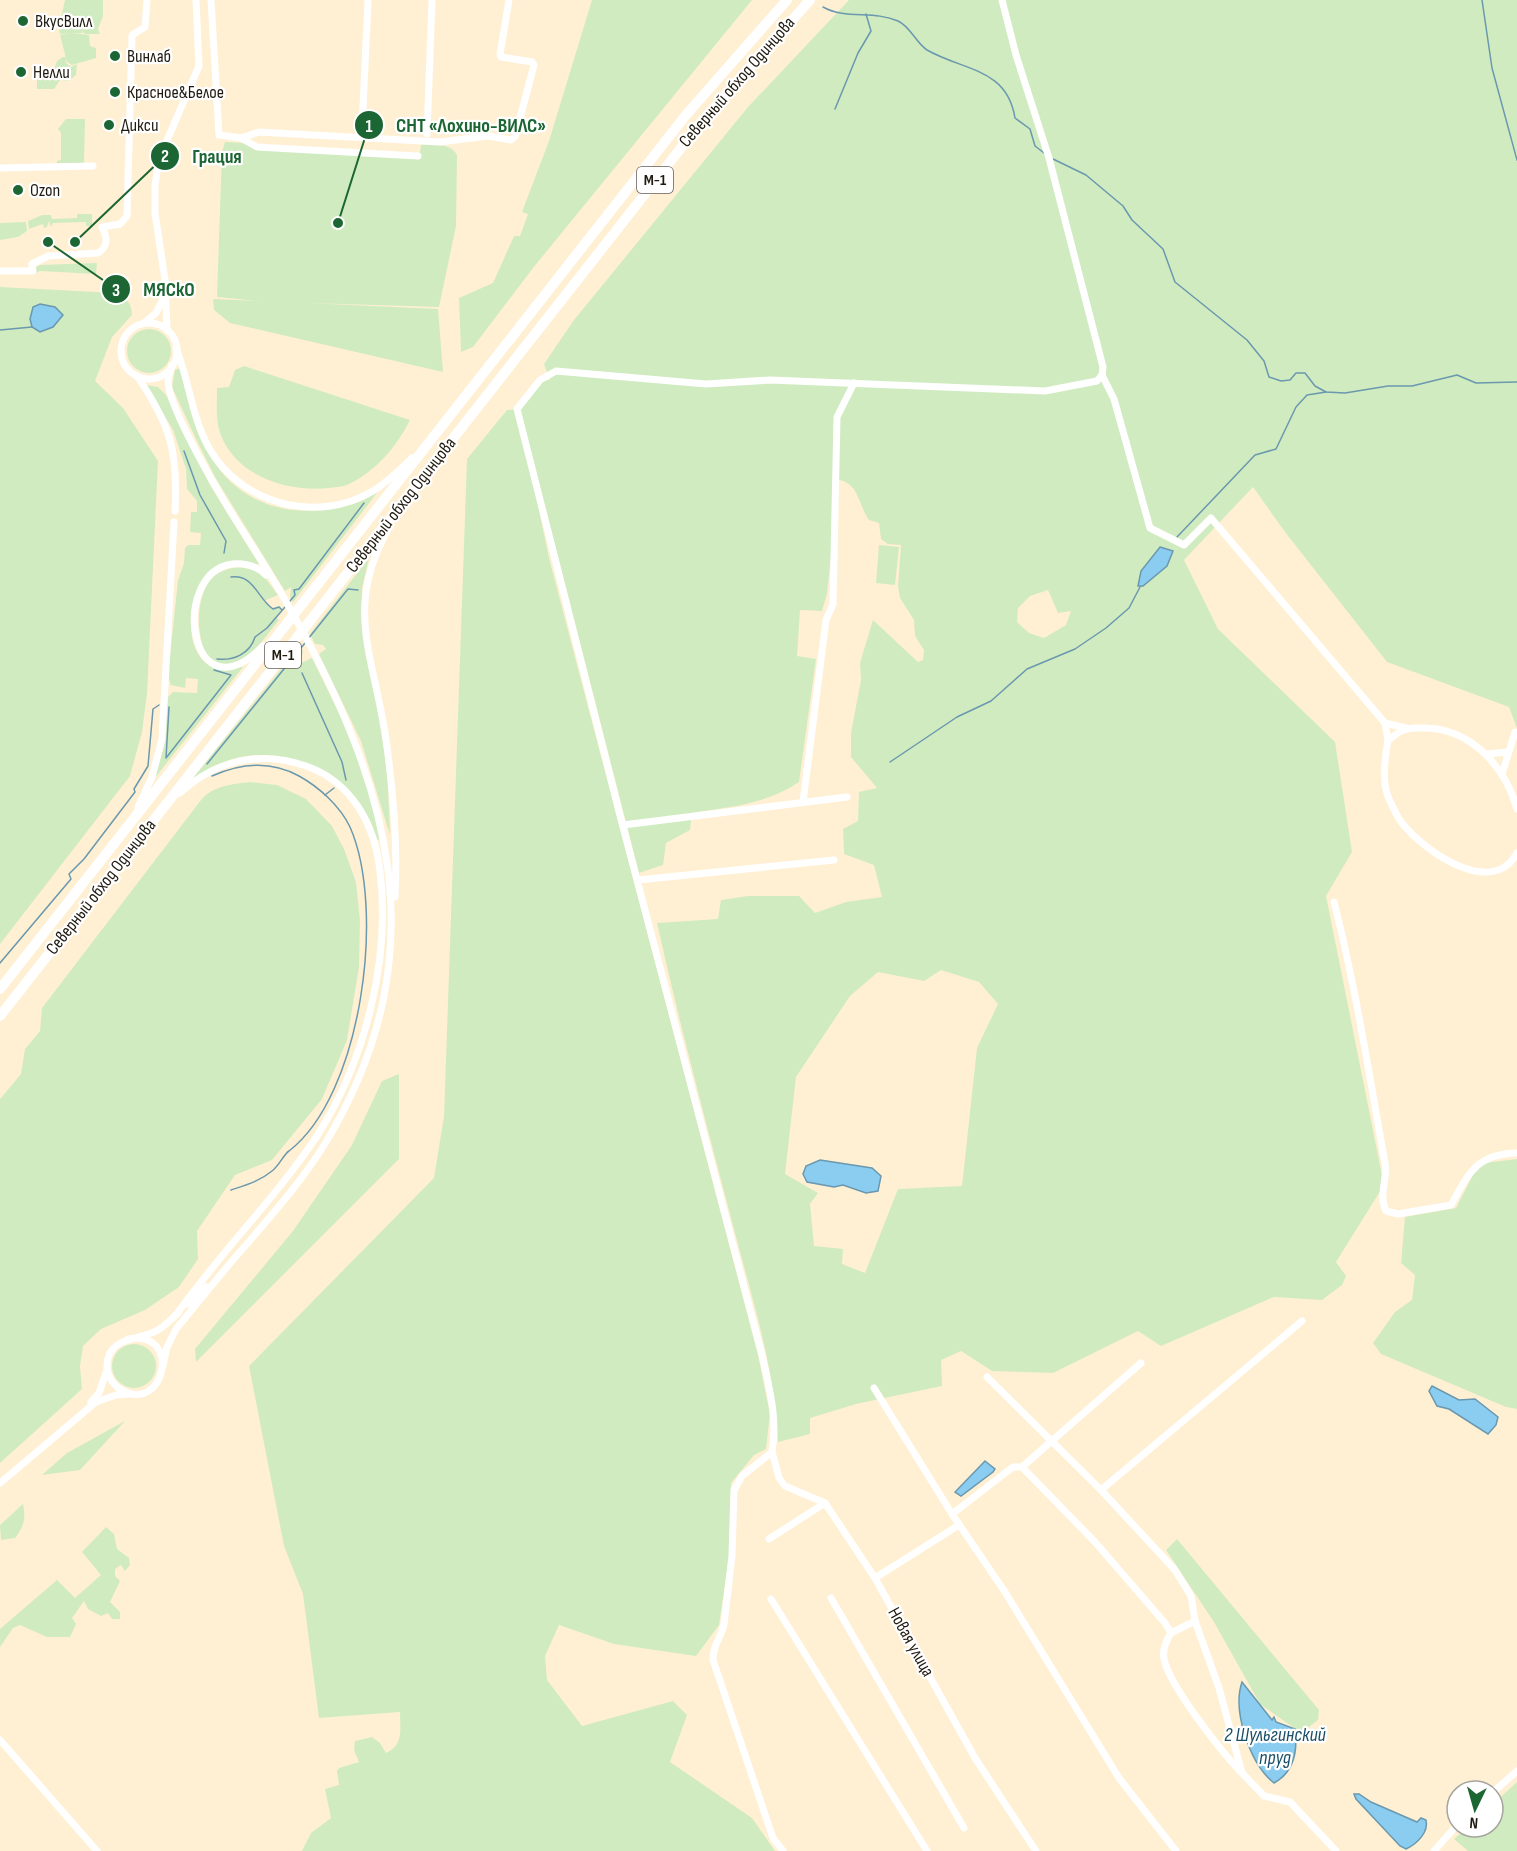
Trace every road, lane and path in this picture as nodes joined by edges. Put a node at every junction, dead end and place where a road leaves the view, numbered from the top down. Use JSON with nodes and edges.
{"nodes":[{"id":1,"x":147,"y":0,"type":"edge"},
{"id":2,"x":196,"y":0,"type":"edge"},
{"id":3,"x":211,"y":0,"type":"edge"},
{"id":4,"x":369,"y":0,"type":"edge"},
{"id":5,"x":432,"y":0,"type":"edge"},
{"id":6,"x":509,"y":0,"type":"edge"},
{"id":7,"x":787,"y":0,"type":"edge"},
{"id":8,"x":810,"y":0,"type":"edge"},
{"id":9,"x":1002,"y":0,"type":"edge"},
{"id":10,"x":362,"y":129,"type":"dead end"},
{"id":11,"x":426,"y":134,"type":"dead end"},
{"id":12,"x":241,"y":138,"type":"junction"},
{"id":13,"x":418,"y":156,"type":"dead end"},
{"id":14,"x":93,"y":166,"type":"dead end"},
{"id":15,"x":0,"y":168,"type":"edge"},
{"id":16,"x":0,"y":271,"type":"edge"},
{"id":17,"x":165,"y":294,"type":"junction"},
{"id":18,"x":144,"y":323,"type":"junction"},
{"id":19,"x":167,"y":330,"type":"junction"},
{"id":20,"x":176,"y":348,"type":"junction"},
{"id":21,"x":172,"y":365,"type":"junction"},
{"id":22,"x":136,"y":375,"type":"junction"},
{"id":23,"x":1102,"y":375,"type":"junction"},
{"id":24,"x":854,"y":383,"type":"junction"},
{"id":25,"x":435,"y":435,"type":"junction"},
{"id":26,"x":403,"y":503,"type":"junction"},
{"id":27,"x":175,"y":511,"type":"dead end"},
{"id":28,"x":174,"y":522,"type":"dead end"},
{"id":29,"x":276,"y":585,"type":"junction"},
{"id":30,"x":290,"y":620,"type":"junction"},
{"id":31,"x":1385,"y":723,"type":"junction"},
{"id":32,"x":1406,"y":728,"type":"junction"},
{"id":33,"x":1515,"y":732,"type":"dead end"},
{"id":34,"x":1388,"y":740,"type":"junction"},
{"id":35,"x":1507,"y":752,"type":"junction"},
{"id":36,"x":1488,"y":754,"type":"junction"},
{"id":37,"x":1502,"y":774,"type":"junction"},
{"id":38,"x":848,"y":797,"type":"dead end"},
{"id":39,"x":803,"y":802,"type":"junction"},
{"id":40,"x":163,"y":808,"type":"junction"},
{"id":41,"x":1517,"y":809,"type":"edge"},
{"id":42,"x":623,"y":825,"type":"junction"},
{"id":43,"x":127,"y":828,"type":"junction"},
{"id":44,"x":1517,"y":853,"type":"edge"},
{"id":45,"x":834,"y":860,"type":"dead end"},
{"id":46,"x":1517,"y":863,"type":"edge"},
{"id":47,"x":1506,"y":867,"type":"junction"},
{"id":48,"x":638,"y":880,"type":"junction"},
{"id":49,"x":1334,"y":902,"type":"dead end"},
{"id":50,"x":391,"y":930,"type":"junction"},
{"id":51,"x":0,"y":989,"type":"edge"},
{"id":52,"x":0,"y":1016,"type":"edge"},
{"id":53,"x":1517,"y":1153,"type":"edge"},
{"id":54,"x":226,"y":1268,"type":"junction"},
{"id":55,"x":176,"y":1315,"type":"junction"},
{"id":56,"x":1302,"y":1321,"type":"dead end"},
{"id":57,"x":128,"y":1339,"type":"junction"},
{"id":58,"x":108,"y":1361,"type":"junction"},
{"id":59,"x":1141,"y":1363,"type":"dead end"},
{"id":60,"x":163,"y":1366,"type":"junction"},
{"id":61,"x":987,"y":1377,"type":"dead end"},
{"id":62,"x":874,"y":1388,"type":"dead end"},
{"id":63,"x":137,"y":1394,"type":"junction"},
{"id":64,"x":80,"y":1414,"type":"junction"},
{"id":65,"x":1051,"y":1439,"type":"junction"},
{"id":66,"x":772,"y":1452,"type":"junction"},
{"id":67,"x":1022,"y":1467,"type":"junction"},
{"id":68,"x":0,"y":1483,"type":"edge"},
{"id":69,"x":1101,"y":1490,"type":"junction"},
{"id":70,"x":825,"y":1503,"type":"junction"},
{"id":71,"x":952,"y":1514,"type":"junction"},
{"id":72,"x":959,"y":1525,"type":"junction"},
{"id":73,"x":769,"y":1539,"type":"dead end"},
{"id":74,"x":875,"y":1578,"type":"junction"},
{"id":75,"x":831,"y":1598,"type":"dead end"},
{"id":76,"x":771,"y":1599,"type":"dead end"},
{"id":77,"x":1195,"y":1621,"type":"junction"},
{"id":78,"x":1171,"y":1633,"type":"junction"},
{"id":79,"x":0,"y":1740,"type":"edge"},
{"id":80,"x":1517,"y":1772,"type":"edge"},
{"id":81,"x":1242,"y":1773,"type":"junction"},
{"id":82,"x":1505,"y":1782,"type":"edge"},
{"id":83,"x":964,"y":1828,"type":"dead end"},
{"id":84,"x":1445,"y":1839,"type":"edge"},
{"id":85,"x":97,"y":1851,"type":"edge"},
{"id":86,"x":783,"y":1851,"type":"edge"},
{"id":87,"x":927,"y":1851,"type":"edge"},
{"id":88,"x":1036,"y":1851,"type":"edge"},
{"id":89,"x":1176,"y":1851,"type":"edge"},
{"id":90,"x":1336,"y":1851,"type":"edge"},
{"id":91,"x":1434,"y":1851,"type":"edge"}],
"edges":[{"from":1,"to":16,"type":"street"},
{"from":2,"to":17,"type":"street"},
{"from":3,"to":12,"type":"street"},
{"from":4,"to":10,"type":"street"},
{"from":5,"to":11,"type":"street"},
{"from":6,"to":12,"type":"street"},
{"from":7,"to":25,"type":"highway","name":"Северный обход Одинцова","number":"М-1"},
{"from":8,"to":26,"type":"highway","name":"Северный обход Одинцова","number":"М-1"},
{"from":9,"to":23,"type":"street"},
{"from":12,"to":13,"type":"street"},
{"from":14,"to":15,"type":"street"},
{"from":17,"to":18,"type":"street"},
{"from":17,"to":19,"type":"street"},
{"from":18,"to":19,"type":"street"},
{"from":18,"to":22,"type":"street"},
{"from":19,"to":20,"type":"street"},
{"from":20,"to":21,"type":"street"},
{"from":20,"to":25,"type":"street"},
{"from":21,"to":22,"type":"street"},
{"from":21,"to":29,"type":"street"},
{"from":22,"to":27,"type":"street"},
{"from":23,"to":24,"type":"street"},
{"from":23,"to":31,"type":"street"},
{"from":24,"to":39,"type":"street"},
{"from":24,"to":42,"type":"street"},
{"from":25,"to":30,"type":"highway","name":"Северный обход Одинцова","number":"М-1"},
{"from":26,"to":40,"type":"highway","name":"Северный обход Одинцова","number":"М-1"},
{"from":26,"to":50,"type":"street"},
{"from":28,"to":43,"type":"street"},
{"from":29,"to":30,"type":"street"},
{"from":29,"to":50,"type":"street"},
{"from":30,"to":43,"type":"highway","name":"Северный обход Одинцова","number":"М-1"},
{"from":31,"to":32,"type":"street"},
{"from":31,"to":34,"type":"street"},
{"from":32,"to":34,"type":"street"},
{"from":32,"to":36,"type":"street"},
{"from":33,"to":35,"type":"street"},
{"from":34,"to":47,"type":"street"},
{"from":35,"to":36,"type":"street"},
{"from":35,"to":37,"type":"street"},
{"from":36,"to":37,"type":"street"},
{"from":37,"to":41,"type":"street"},
{"from":38,"to":39,"type":"street"},
{"from":39,"to":42,"type":"street"},
{"from":40,"to":52,"type":"highway","name":"Северный обход Одинцова","number":"М-1"},
{"from":40,"to":55,"type":"street"},
{"from":42,"to":48,"type":"street"},
{"from":43,"to":51,"type":"highway","name":"Северный обход Одинцова","number":"М-1"},
{"from":44,"to":47,"type":"street"},
{"from":45,"to":48,"type":"street"},
{"from":46,"to":47,"type":"street"},
{"from":48,"to":66,"type":"street"},
{"from":49,"to":53,"type":"street"},
{"from":50,"to":54,"type":"street"},
{"from":54,"to":55,"type":"street"},
{"from":54,"to":60,"type":"street"},
{"from":55,"to":57,"type":"street"},
{"from":56,"to":69,"type":"street"},
{"from":57,"to":58,"type":"street"},
{"from":57,"to":60,"type":"street"},
{"from":58,"to":63,"type":"street"},
{"from":58,"to":64,"type":"street"},
{"from":59,"to":65,"type":"street"},
{"from":60,"to":63,"type":"street"},
{"from":61,"to":65,"type":"street"},
{"from":62,"to":71,"type":"street"},
{"from":63,"to":64,"type":"street"},
{"from":64,"to":68,"type":"street"},
{"from":65,"to":67,"type":"street"},
{"from":65,"to":69,"type":"street"},
{"from":66,"to":70,"type":"street"},
{"from":66,"to":86,"type":"street"},
{"from":67,"to":71,"type":"street"},
{"from":67,"to":78,"type":"street"},
{"from":69,"to":77,"type":"street"},
{"from":70,"to":73,"type":"street"},
{"from":70,"to":74,"type":"street","name":"Новая улица"},
{"from":71,"to":72,"type":"street"},
{"from":72,"to":74,"type":"street"},
{"from":72,"to":89,"type":"street"},
{"from":74,"to":88,"type":"street","name":"Новая улица"},
{"from":75,"to":83,"type":"street"},
{"from":76,"to":87,"type":"street"},
{"from":77,"to":78,"type":"street"},
{"from":77,"to":81,"type":"street"},
{"from":78,"to":81,"type":"street"},
{"from":79,"to":85,"type":"street"},
{"from":80,"to":82,"type":"street"},
{"from":81,"to":90,"type":"street"},
{"from":84,"to":91,"type":"street"}]}
